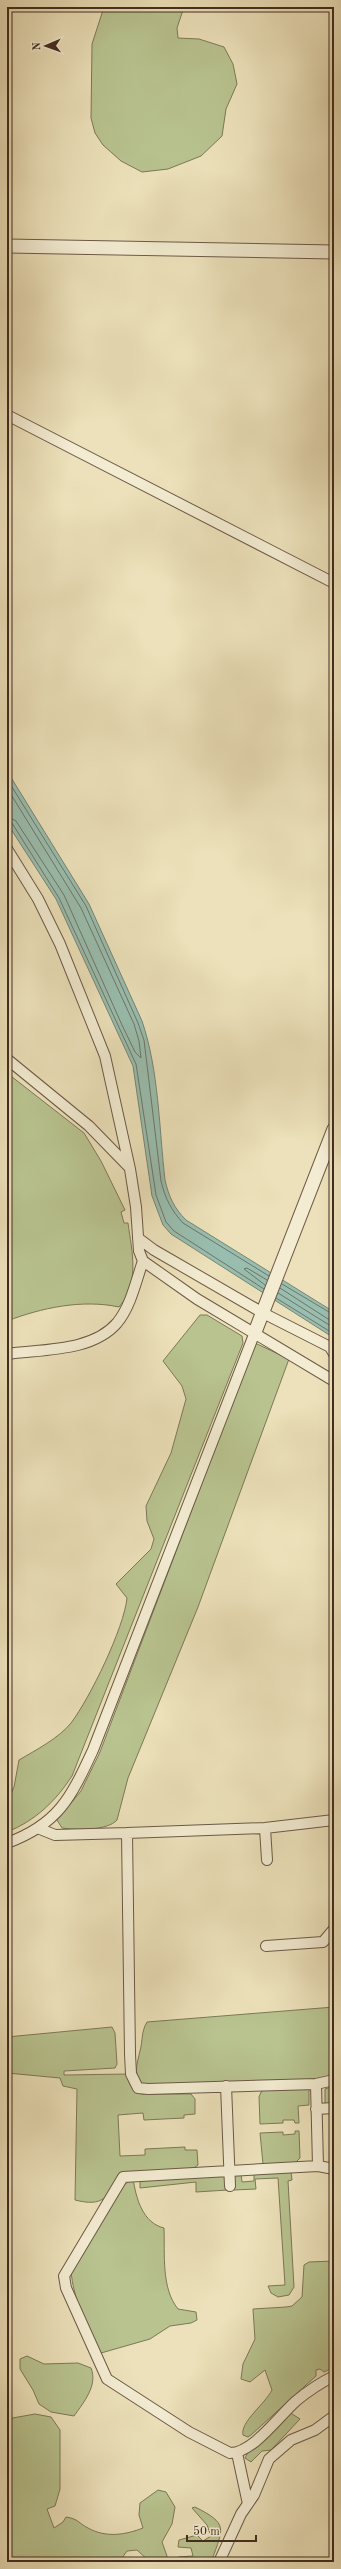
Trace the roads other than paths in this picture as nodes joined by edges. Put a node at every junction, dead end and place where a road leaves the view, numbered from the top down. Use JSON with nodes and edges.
{"nodes":[{"id":1,"x":7,"y":246,"type":"edge"},
{"id":2,"x":334,"y":252,"type":"edge"},
{"id":3,"x":7,"y":415,"type":"edge"},
{"id":4,"x":334,"y":583,"type":"edge"},
{"id":5,"x":7,"y":849,"type":"edge"},
{"id":6,"x":7,"y":1059,"type":"edge"},
{"id":7,"x":334,"y":1129,"type":"edge"},
{"id":8,"x":130,"y":1169,"type":"junction"},
{"id":9,"x":138,"y":1238,"type":"junction"},
{"id":10,"x":144,"y":1261,"type":"junction"},
{"id":11,"x":263,"y":1312,"type":"junction"},
{"id":12,"x":254,"y":1332,"type":"junction"},
{"id":13,"x":7,"y":1354,"type":"edge"},
{"id":14,"x":334,"y":1354,"type":"edge"},
{"id":15,"x":334,"y":1381,"type":"edge"},
{"id":16,"x":334,"y":1820,"type":"edge"},
{"id":17,"x":265,"y":1828,"type":"junction"},
{"id":18,"x":40,"y":1829,"type":"junction"},
{"id":19,"x":127,"y":1833,"type":"junction"},
{"id":20,"x":7,"y":1843,"type":"edge"},
{"id":21,"x":267,"y":1860,"type":"dead end"},
{"id":22,"x":334,"y":1929,"type":"edge"},
{"id":23,"x":266,"y":1946,"type":"dead end"},
{"id":24,"x":334,"y":2080,"type":"edge"},
{"id":25,"x":316,"y":2084,"type":"junction"},
{"id":26,"x":226,"y":2086,"type":"junction"},
{"id":27,"x":334,"y":2108,"type":"edge"},
{"id":28,"x":316,"y":2109,"type":"junction"},
{"id":29,"x":318,"y":2166,"type":"junction"},
{"id":30,"x":334,"y":2169,"type":"edge"},
{"id":31,"x":229,"y":2170,"type":"junction"},
{"id":32,"x":230,"y":2186,"type":"dead end"},
{"id":33,"x":334,"y":2376,"type":"edge"},
{"id":34,"x":334,"y":2416,"type":"edge"},
{"id":35,"x":236,"y":2453,"type":"junction"},
{"id":36,"x":248,"y":2504,"type":"junction"},
{"id":37,"x":219,"y":2562,"type":"edge"}],
"edges":[{"from":1,"to":2,"type":"street"},
{"from":3,"to":4,"type":"street"},
{"from":5,"to":8,"type":"street"},
{"from":6,"to":8,"type":"street"},
{"from":7,"to":11,"type":"street"},
{"from":8,"to":9,"type":"street"},
{"from":9,"to":10,"type":"street"},
{"from":9,"to":11,"type":"street"},
{"from":10,"to":12,"type":"street"},
{"from":10,"to":13,"type":"street"},
{"from":11,"to":12,"type":"street"},
{"from":11,"to":14,"type":"street"},
{"from":12,"to":15,"type":"street"},
{"from":12,"to":18,"type":"street"},
{"from":16,"to":17,"type":"street"},
{"from":17,"to":19,"type":"street"},
{"from":17,"to":21,"type":"street"},
{"from":18,"to":19,"type":"street"},
{"from":18,"to":20,"type":"street"},
{"from":19,"to":26,"type":"street"},
{"from":22,"to":23,"type":"street"},
{"from":24,"to":25,"type":"street"},
{"from":25,"to":26,"type":"street"},
{"from":25,"to":28,"type":"street"},
{"from":26,"to":31,"type":"street"},
{"from":27,"to":28,"type":"street"},
{"from":28,"to":29,"type":"street"},
{"from":29,"to":30,"type":"street"},
{"from":29,"to":31,"type":"street"},
{"from":31,"to":32,"type":"street"},
{"from":31,"to":35,"type":"street"},
{"from":33,"to":35,"type":"street"},
{"from":34,"to":36,"type":"street"},
{"from":35,"to":36,"type":"street"},
{"from":36,"to":37,"type":"street"}]}
